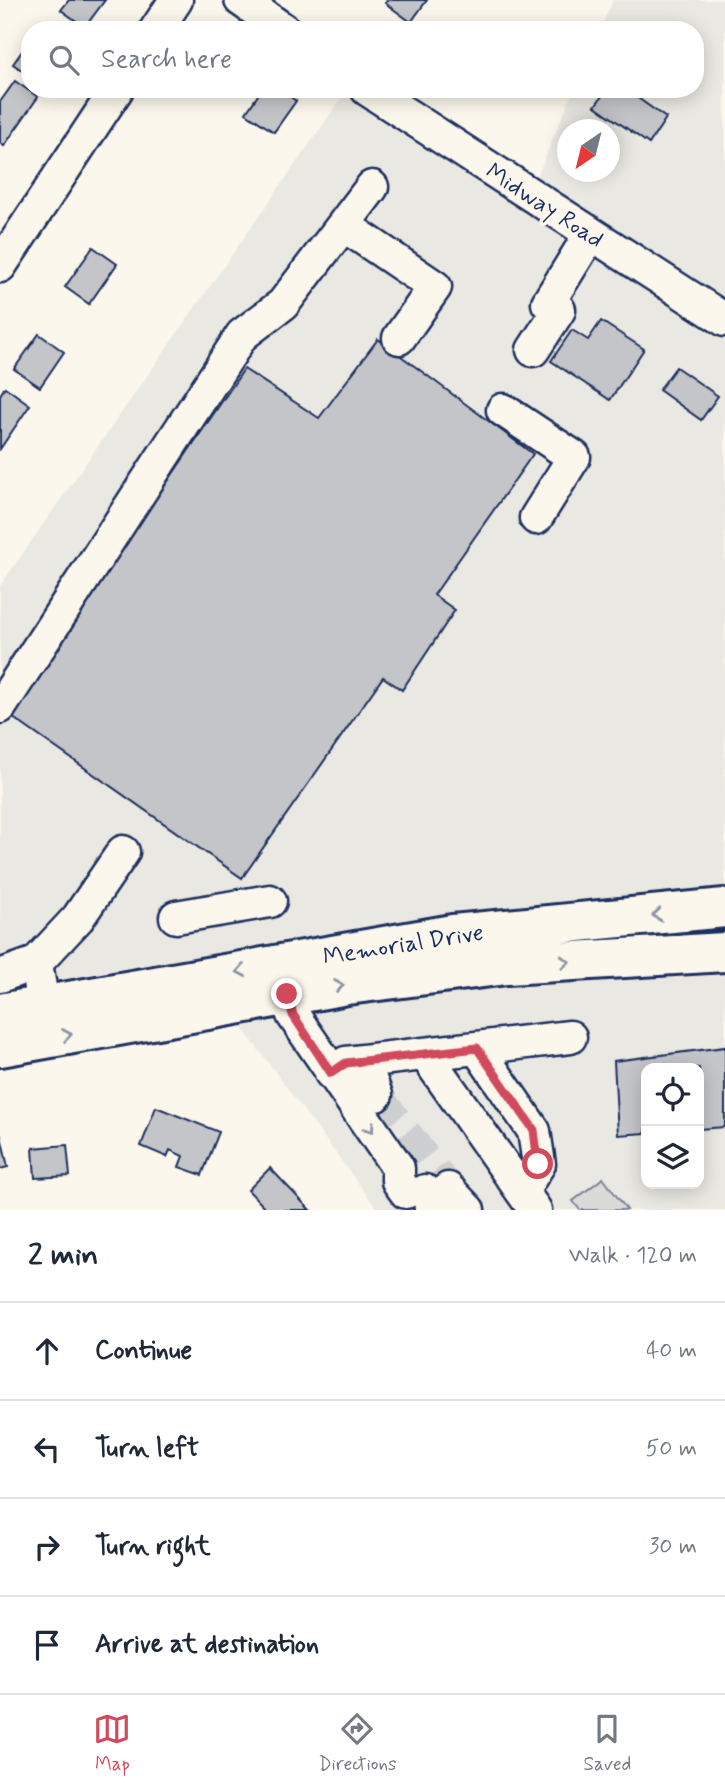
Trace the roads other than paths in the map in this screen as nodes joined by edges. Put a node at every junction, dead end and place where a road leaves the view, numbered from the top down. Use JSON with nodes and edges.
{"nodes":[{"id":1,"x":176,"y":0,"type":"edge"},
{"id":2,"x":162,"y":21,"type":"edge"},
{"id":3,"x":111,"y":98,"type":"edge"},
{"id":4,"x":381,"y":98,"type":"edge"},
{"id":5,"x":372,"y":187,"type":"dead end"},
{"id":6,"x":345,"y":226,"type":"junction"},
{"id":7,"x":590,"y":235,"type":"junction"},
{"id":8,"x":0,"y":266,"type":"edge"},
{"id":9,"x":725,"y":320,"type":"edge"},
{"id":10,"x":399,"y":338,"type":"dead end"},
{"id":11,"x":533,"y":350,"type":"dead end"},
{"id":12,"x":503,"y":410,"type":"dead end"},
{"id":13,"x":536,"y":518,"type":"dead end"},
{"id":14,"x":0,"y":707,"type":"edge"},
{"id":15,"x":123,"y":852,"type":"dead end"},
{"id":16,"x":270,"y":901,"type":"dead end"},
{"id":17,"x":725,"y":908,"type":"edge"},
{"id":18,"x":176,"y":917,"type":"dead end"},
{"id":19,"x":725,"y":952,"type":"edge"},
{"id":20,"x":36,"y":963,"type":"junction"},
{"id":21,"x":0,"y":976,"type":"edge"},
{"id":22,"x":287,"y":994,"type":"junction"},
{"id":23,"x":43,"y":1006,"type":"junction"},
{"id":24,"x":0,"y":1013,"type":"edge"},
{"id":25,"x":569,"y":1037,"type":"dead end"},
{"id":26,"x":0,"y":1047,"type":"edge"},
{"id":27,"x":477,"y":1048,"type":"junction"},
{"id":28,"x":425,"y":1054,"type":"junction"},
{"id":29,"x":363,"y":1061,"type":"junction"},
{"id":30,"x":331,"y":1073,"type":"junction"},
{"id":31,"x":376,"y":1095,"type":"tunnel mouth"},
{"id":32,"x":425,"y":1195,"type":"edge"},
{"id":33,"x":528,"y":1200,"type":"edge"}],
"edges":[{"from":1,"to":2,"type":"street"},
{"from":3,"to":8,"type":"street"},
{"from":4,"to":7,"type":"street","name":"Midway Road"},
{"from":5,"to":6,"type":"street"},
{"from":6,"to":10,"type":"street"},
{"from":6,"to":14,"type":"street"},
{"from":7,"to":9,"type":"street","name":"Midway Road"},
{"from":7,"to":11,"type":"street"},
{"from":12,"to":13,"type":"street"},
{"from":15,"to":20,"type":"street"},
{"from":16,"to":18,"type":"street"},
{"from":17,"to":23,"type":"main road","name":"Memorial Drive","one_way":true},
{"from":22,"to":19,"type":"main road","name":"Memorial Drive","one_way":true},
{"from":20,"to":21,"type":"street"},
{"from":20,"to":23,"type":"street"},
{"from":26,"to":22,"type":"main road","name":"Memorial Drive","one_way":true},
{"from":22,"to":30,"type":"street"},
{"from":23,"to":24,"type":"main road","name":"Memorial Drive"},
{"from":25,"to":27,"type":"street"},
{"from":27,"to":28,"type":"street"},
{"from":27,"to":33,"type":"street"},
{"from":28,"to":29,"type":"street"},
{"from":28,"to":33,"type":"street"},
{"from":29,"to":30,"type":"street"},
{"from":29,"to":31,"type":"street"},
{"from":30,"to":32,"type":"street","one_way":true}]}
